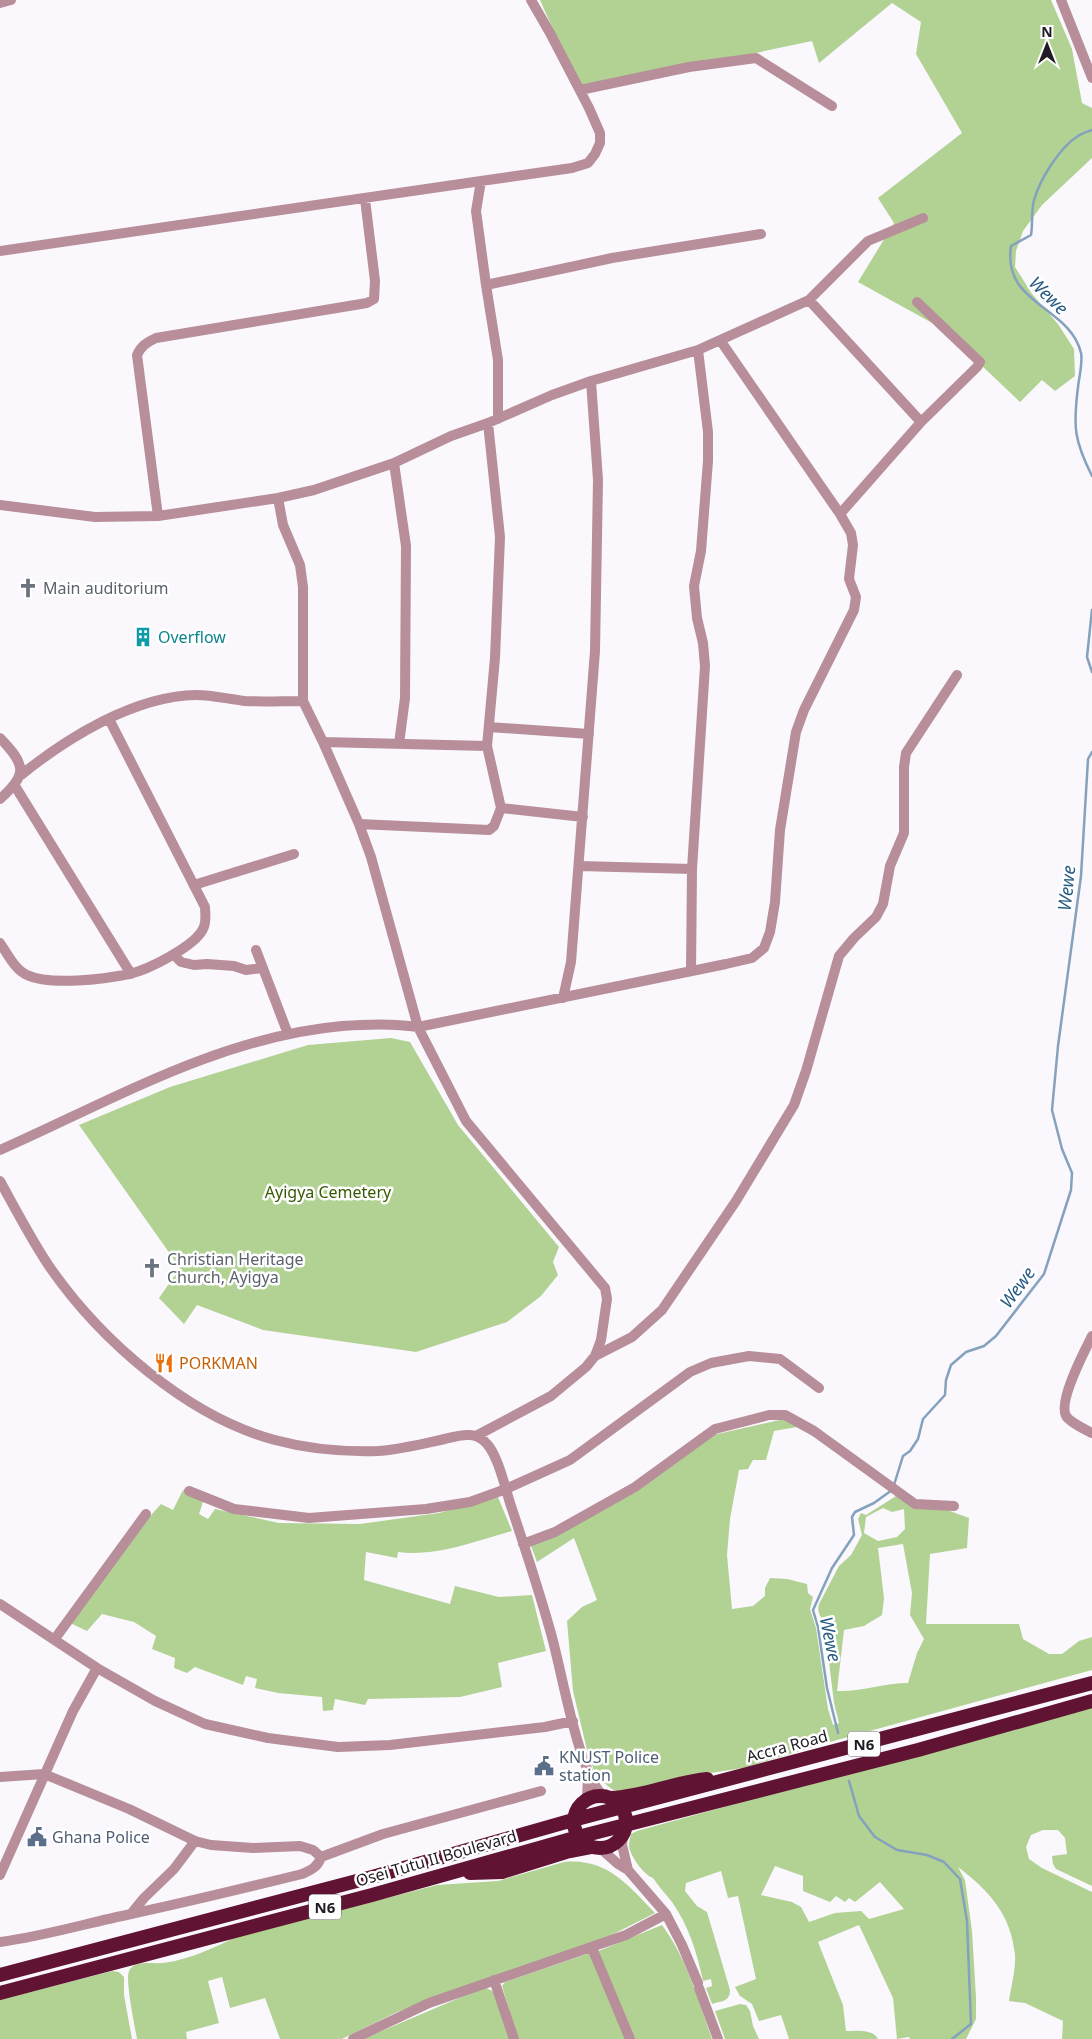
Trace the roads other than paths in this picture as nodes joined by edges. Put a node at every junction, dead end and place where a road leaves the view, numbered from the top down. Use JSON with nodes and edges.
{"nodes":[{"id":1,"x":11,"y":0,"type":"edge"},
{"id":2,"x":531,"y":0,"type":"edge"},
{"id":3,"x":1061,"y":0,"type":"edge"},
{"id":4,"x":0,"y":3,"type":"edge"},
{"id":5,"x":1092,"y":78,"type":"edge"},
{"id":6,"x":580,"y":90,"type":"junction"},
{"id":7,"x":832,"y":106,"type":"dead end"},
{"id":8,"x":481,"y":181,"type":"junction"},
{"id":9,"x":365,"y":198,"type":"junction"},
{"id":10,"x":923,"y":218,"type":"dead end"},
{"id":11,"x":761,"y":234,"type":"dead end"},
{"id":12,"x":0,"y":251,"type":"edge"},
{"id":13,"x":486,"y":285,"type":"junction"},
{"id":14,"x":809,"y":300,"type":"junction"},
{"id":15,"x":918,"y":302,"type":"dead end"},
{"id":16,"x":720,"y":340,"type":"junction"},
{"id":17,"x":698,"y":350,"type":"junction"},
{"id":18,"x":591,"y":381,"type":"junction"},
{"id":19,"x":493,"y":421,"type":"junction"},
{"id":20,"x":921,"y":422,"type":"junction"},
{"id":21,"x":394,"y":463,"type":"junction"},
{"id":22,"x":278,"y":498,"type":"junction"},
{"id":23,"x":0,"y":505,"type":"edge"},
{"id":24,"x":840,"y":514,"type":"junction"},
{"id":25,"x":158,"y":516,"type":"junction"},
{"id":26,"x":957,"y":675,"type":"dead end"},
{"id":27,"x":302,"y":701,"type":"junction"},
{"id":28,"x":109,"y":719,"type":"junction"},
{"id":29,"x":489,"y":728,"type":"junction"},
{"id":30,"x":589,"y":734,"type":"junction"},
{"id":31,"x":0,"y":738,"type":"edge"},
{"id":32,"x":323,"y":742,"type":"junction"},
{"id":33,"x":399,"y":744,"type":"junction"},
{"id":34,"x":487,"y":746,"type":"junction"},
{"id":35,"x":21,"y":775,"type":"junction"},
{"id":36,"x":15,"y":786,"type":"junction"},
{"id":37,"x":0,"y":799,"type":"edge"},
{"id":38,"x":501,"y":808,"type":"junction"},
{"id":39,"x":583,"y":817,"type":"junction"},
{"id":40,"x":359,"y":824,"type":"junction"},
{"id":41,"x":294,"y":854,"type":"dead end"},
{"id":42,"x":579,"y":866,"type":"junction"},
{"id":43,"x":692,"y":869,"type":"junction"},
{"id":44,"x":194,"y":885,"type":"junction"},
{"id":45,"x":0,"y":943,"type":"edge"},
{"id":46,"x":256,"y":950,"type":"dead end"},
{"id":47,"x":174,"y":955,"type":"junction"},
{"id":48,"x":262,"y":968,"type":"junction"},
{"id":49,"x":691,"y":972,"type":"junction"},
{"id":50,"x":131,"y":974,"type":"junction"},
{"id":51,"x":563,"y":998,"type":"junction"},
{"id":52,"x":418,"y":1027,"type":"junction"},
{"id":53,"x":288,"y":1034,"type":"junction"},
{"id":54,"x":0,"y":1150,"type":"edge"},
{"id":55,"x":0,"y":1181,"type":"edge"},
{"id":56,"x":1092,"y":1336,"type":"edge"},
{"id":57,"x":595,"y":1356,"type":"junction"},
{"id":58,"x":819,"y":1388,"type":"dead end"},
{"id":59,"x":1092,"y":1433,"type":"edge"},
{"id":60,"x":476,"y":1436,"type":"junction"},
{"id":61,"x":506,"y":1489,"type":"junction"},
{"id":62,"x":189,"y":1492,"type":"dead end"},
{"id":63,"x":954,"y":1506,"type":"dead end"},
{"id":64,"x":146,"y":1514,"type":"dead end"},
{"id":65,"x":523,"y":1544,"type":"junction"},
{"id":66,"x":0,"y":1604,"type":"edge"},
{"id":67,"x":54,"y":1640,"type":"junction"},
{"id":68,"x":97,"y":1668,"type":"junction"},
{"id":69,"x":1092,"y":1683,"type":"edge"},
{"id":70,"x":1092,"y":1701,"type":"edge"},
{"id":71,"x":573,"y":1721,"type":"junction"},
{"id":72,"x":44,"y":1774,"type":"junction"},
{"id":73,"x":588,"y":1775,"type":"junction"},
{"id":74,"x":743,"y":1776,"type":"junction"},
{"id":75,"x":0,"y":1777,"type":"edge"},
{"id":76,"x":541,"y":1791,"type":"dead end"},
{"id":77,"x":608,"y":1797,"type":"junction"},
{"id":78,"x":587,"y":1799,"type":"junction"},
{"id":79,"x":637,"y":1805,"type":"joint"},
{"id":80,"x":623,"y":1808,"type":"junction"},
{"id":81,"x":573,"y":1820,"type":"junction"},
{"id":82,"x":625,"y":1831,"type":"junction"},
{"id":83,"x":578,"y":1837,"type":"junction"},
{"id":84,"x":195,"y":1841,"type":"junction"},
{"id":85,"x":596,"y":1848,"type":"junction"},
{"id":86,"x":321,"y":1857,"type":"junction"},
{"id":87,"x":628,"y":1870,"type":"junction"},
{"id":88,"x":449,"y":1873,"type":"junction"},
{"id":89,"x":0,"y":1875,"type":"edge"},
{"id":90,"x":131,"y":1914,"type":"junction"},
{"id":91,"x":666,"y":1914,"type":"junction"},
{"id":92,"x":0,"y":1942,"type":"edge"},
{"id":93,"x":592,"y":1948,"type":"junction"},
{"id":94,"x":0,"y":1975,"type":"edge"},
{"id":95,"x":494,"y":1980,"type":"junction"},
{"id":96,"x":0,"y":1992,"type":"edge"},
{"id":97,"x":353,"y":2039,"type":"edge"},
{"id":98,"x":514,"y":2039,"type":"edge"},
{"id":99,"x":630,"y":2039,"type":"edge"},
{"id":100,"x":718,"y":2039,"type":"edge"}],
"edges":[{"from":1,"to":4,"type":"street"},
{"from":2,"to":6,"type":"street"},
{"from":3,"to":5,"type":"street"},
{"from":6,"to":7,"type":"street"},
{"from":6,"to":8,"type":"street"},
{"from":8,"to":9,"type":"street"},
{"from":8,"to":13,"type":"street"},
{"from":9,"to":12,"type":"street"},
{"from":9,"to":25,"type":"street"},
{"from":10,"to":14,"type":"street"},
{"from":11,"to":13,"type":"street"},
{"from":13,"to":19,"type":"street"},
{"from":14,"to":16,"type":"street"},
{"from":14,"to":20,"type":"street"},
{"from":15,"to":20,"type":"street"},
{"from":16,"to":17,"type":"street"},
{"from":16,"to":24,"type":"street"},
{"from":17,"to":18,"type":"street"},
{"from":17,"to":43,"type":"street"},
{"from":18,"to":19,"type":"street"},
{"from":18,"to":30,"type":"street"},
{"from":19,"to":21,"type":"street"},
{"from":19,"to":29,"type":"street"},
{"from":20,"to":24,"type":"street"},
{"from":21,"to":22,"type":"street"},
{"from":21,"to":33,"type":"street"},
{"from":22,"to":25,"type":"street"},
{"from":22,"to":27,"type":"street"},
{"from":23,"to":25,"type":"street"},
{"from":24,"to":49,"type":"street"},
{"from":26,"to":57,"type":"street"},
{"from":27,"to":28,"type":"street"},
{"from":27,"to":32,"type":"street"},
{"from":28,"to":35,"type":"street"},
{"from":28,"to":44,"type":"street"},
{"from":29,"to":30,"type":"street"},
{"from":29,"to":34,"type":"street"},
{"from":30,"to":39,"type":"street"},
{"from":31,"to":35,"type":"street"},
{"from":32,"to":33,"type":"street"},
{"from":32,"to":40,"type":"street"},
{"from":33,"to":34,"type":"street"},
{"from":34,"to":38,"type":"street"},
{"from":35,"to":36,"type":"street"},
{"from":36,"to":37,"type":"street"},
{"from":36,"to":50,"type":"street"},
{"from":38,"to":39,"type":"street"},
{"from":38,"to":40,"type":"street"},
{"from":39,"to":42,"type":"street"},
{"from":40,"to":52,"type":"street"},
{"from":41,"to":44,"type":"street"},
{"from":42,"to":43,"type":"street"},
{"from":42,"to":51,"type":"street"},
{"from":43,"to":49,"type":"street"},
{"from":44,"to":47,"type":"street"},
{"from":45,"to":50,"type":"street"},
{"from":46,"to":48,"type":"street"},
{"from":47,"to":48,"type":"street"},
{"from":47,"to":50,"type":"street"},
{"from":48,"to":53,"type":"street"},
{"from":49,"to":51,"type":"street"},
{"from":51,"to":52,"type":"street"},
{"from":52,"to":53,"type":"street"},
{"from":52,"to":57,"type":"street"},
{"from":53,"to":54,"type":"street"},
{"from":55,"to":60,"type":"street"},
{"from":56,"to":59,"type":"street"},
{"from":57,"to":60,"type":"street"},
{"from":58,"to":61,"type":"street"},
{"from":60,"to":61,"type":"street"},
{"from":61,"to":62,"type":"street"},
{"from":61,"to":65,"type":"street"},
{"from":63,"to":65,"type":"street"},
{"from":64,"to":67,"type":"street"},
{"from":65,"to":71,"type":"street"},
{"from":66,"to":67,"type":"street"},
{"from":67,"to":68,"type":"street"},
{"from":68,"to":71,"type":"street"},
{"from":68,"to":72,"type":"street"},
{"from":69,"to":74,"type":"highway","name":"Accra Road","number":"N6"},
{"from":70,"to":82,"type":"highway","name":"Osei Tutu II Boulevard","number":"N6"},
{"from":71,"to":73,"type":"street"},
{"from":72,"to":75,"type":"street"},
{"from":72,"to":84,"type":"street"},
{"from":72,"to":89,"type":"street"},
{"from":73,"to":77,"type":"street"},
{"from":73,"to":78,"type":"street"},
{"from":74,"to":77,"type":"highway"},
{"from":74,"to":79,"type":"highway","name":"Accra Road","number":"N6"},
{"from":76,"to":86,"type":"street"},
{"from":77,"to":78,"type":"highway"},
{"from":77,"to":80,"type":"highway"},
{"from":78,"to":81,"type":"highway"},
{"from":79,"to":80,"type":"highway","name":"Osei Tutu II Boulevard","number":"N6"},
{"from":80,"to":81,"type":"highway","name":"Osei Tutu II Boulevard","number":"N6"},
{"from":80,"to":82,"type":"highway"},
{"from":81,"to":83,"type":"highway"},
{"from":81,"to":94,"type":"highway","name":"Osei Tutu II Boulevard","number":"N6"},
{"from":82,"to":83,"type":"highway","name":"Osei Tutu II Boulevard","number":"N6"},
{"from":82,"to":85,"type":"highway","number":"N6"},
{"from":82,"to":87,"type":"street"},
{"from":83,"to":85,"type":"highway"},
{"from":83,"to":88,"type":"highway","name":"Osei Tutu II Boulevard","number":"N6"},
{"from":84,"to":86,"type":"street"},
{"from":84,"to":90,"type":"street"},
{"from":85,"to":87,"type":"street"},
{"from":85,"to":88,"type":"highway"},
{"from":86,"to":90,"type":"street"},
{"from":87,"to":91,"type":"street"},
{"from":88,"to":96,"type":"highway","name":"Osei Tutu II Boulevard","number":"N6"},
{"from":90,"to":92,"type":"street"},
{"from":91,"to":93,"type":"street"},
{"from":91,"to":100,"type":"street"},
{"from":93,"to":95,"type":"street"},
{"from":93,"to":99,"type":"street"},
{"from":95,"to":97,"type":"street"},
{"from":95,"to":98,"type":"street"}]}
